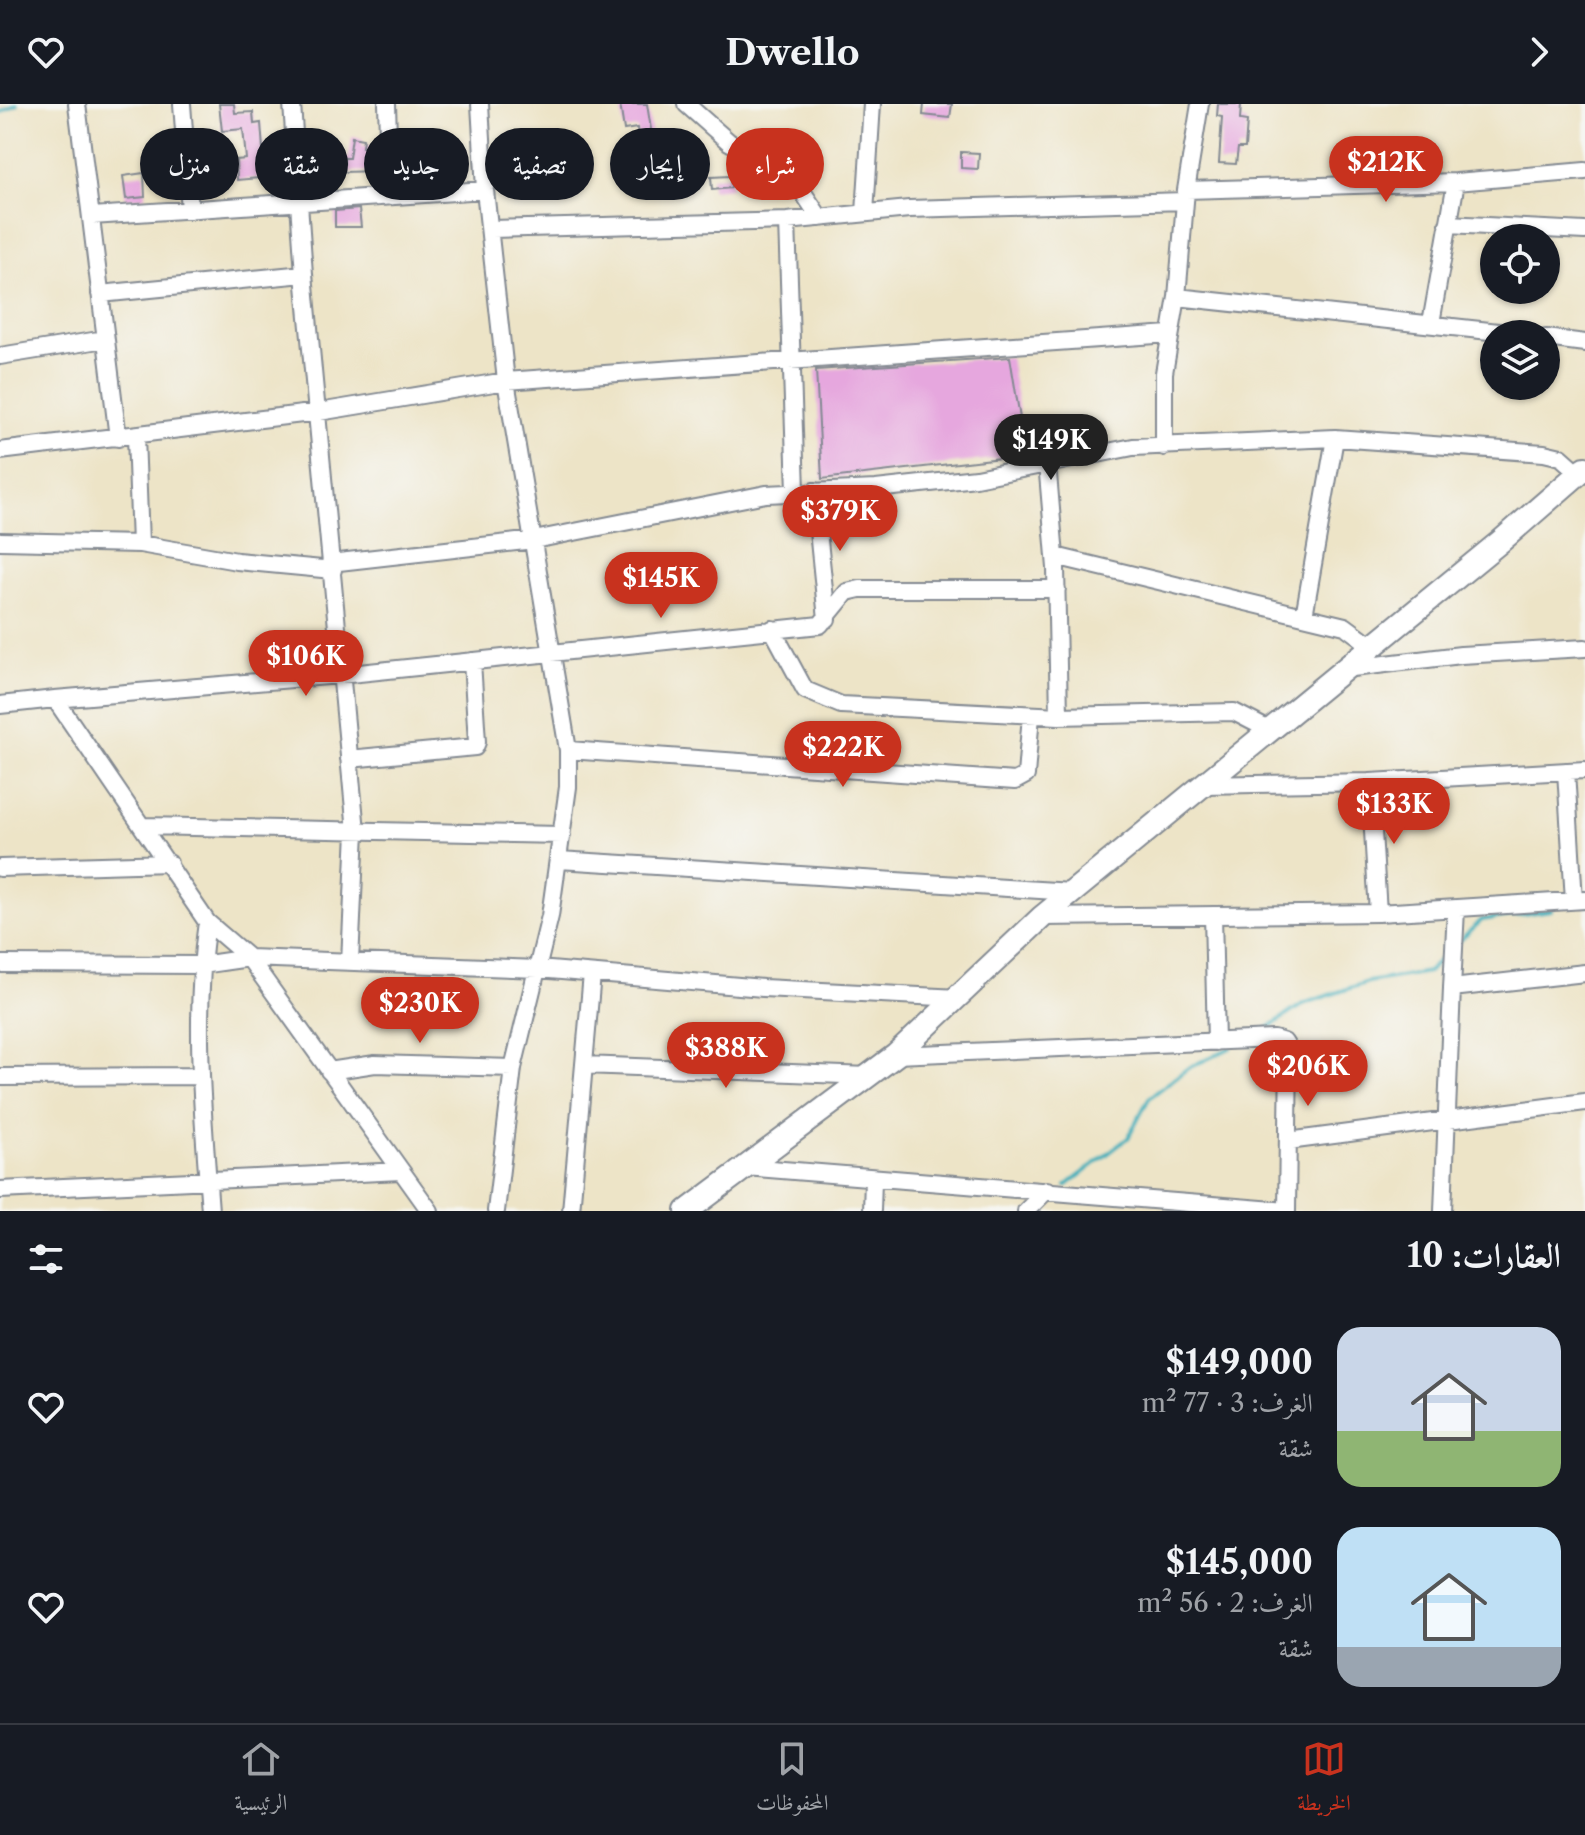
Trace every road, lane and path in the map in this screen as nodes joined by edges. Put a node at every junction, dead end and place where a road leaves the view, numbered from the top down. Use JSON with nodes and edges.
{"nodes":[{"id":1,"x":77,"y":104,"type":"edge"},
{"id":2,"x":182,"y":104,"type":"edge"},
{"id":3,"x":292,"y":104,"type":"edge"},
{"id":4,"x":387,"y":104,"type":"edge"},
{"id":5,"x":480,"y":104,"type":"edge"},
{"id":6,"x":686,"y":104,"type":"edge"},
{"id":7,"x":872,"y":104,"type":"edge"},
{"id":8,"x":1200,"y":104,"type":"edge"},
{"id":9,"x":388,"y":128,"type":"edge"},
{"id":10,"x":1585,"y":171,"type":"edge"},
{"id":11,"x":1456,"y":182,"type":"junction"},
{"id":12,"x":485,"y":190,"type":"joint"},
{"id":13,"x":469,"y":191,"type":"edge"},
{"id":14,"x":1186,"y":196,"type":"junction"},
{"id":15,"x":364,"y":199,"type":"edge"},
{"id":16,"x":487,"y":200,"type":"edge"},
{"id":17,"x":298,"y":203,"type":"junction"},
{"id":18,"x":190,"y":210,"type":"junction"},
{"id":19,"x":865,"y":213,"type":"junction"},
{"id":20,"x":92,"y":216,"type":"junction"},
{"id":21,"x":820,"y":218,"type":"junction"},
{"id":22,"x":787,"y":221,"type":"junction"},
{"id":23,"x":1448,"y":224,"type":"junction"},
{"id":24,"x":492,"y":229,"type":"junction"},
{"id":25,"x":1585,"y":231,"type":"edge"},
{"id":26,"x":304,"y":274,"type":"junction"},
{"id":27,"x":100,"y":294,"type":"junction"},
{"id":28,"x":1177,"y":297,"type":"junction"},
{"id":29,"x":1431,"y":323,"type":"junction"},
{"id":30,"x":1480,"y":329,"type":"edge"},
{"id":31,"x":1170,"y":334,"type":"junction"},
{"id":32,"x":105,"y":339,"type":"junction"},
{"id":33,"x":1560,"y":340,"type":"edge"},
{"id":34,"x":1585,"y":343,"type":"edge"},
{"id":35,"x":0,"y":356,"type":"edge"},
{"id":36,"x":792,"y":361,"type":"junction"},
{"id":37,"x":506,"y":381,"type":"junction"},
{"id":38,"x":319,"y":412,"type":"junction"},
{"id":39,"x":136,"y":436,"type":"junction"},
{"id":40,"x":118,"y":438,"type":"junction"},
{"id":41,"x":1335,"y":438,"type":"junction"},
{"id":42,"x":1164,"y":447,"type":"junction"},
{"id":43,"x":0,"y":451,"type":"edge"},
{"id":44,"x":1047,"y":462,"type":"junction"},
{"id":45,"x":1582,"y":470,"type":"edge"},
{"id":46,"x":796,"y":491,"type":"junction"},
{"id":47,"x":814,"y":491,"type":"junction"},
{"id":48,"x":534,"y":540,"type":"junction"},
{"id":49,"x":0,"y":541,"type":"edge"},
{"id":50,"x":140,"y":544,"type":"junction"},
{"id":51,"x":1055,"y":556,"type":"junction"},
{"id":52,"x":331,"y":566,"type":"junction"},
{"id":53,"x":1057,"y":589,"type":"junction"},
{"id":54,"x":1304,"y":616,"type":"junction"},
{"id":55,"x":827,"y":619,"type":"junction"},
{"id":56,"x":772,"y":629,"type":"junction"},
{"id":57,"x":1372,"y":646,"type":"junction"},
{"id":58,"x":1585,"y":648,"type":"edge"},
{"id":59,"x":553,"y":652,"type":"junction"},
{"id":60,"x":472,"y":661,"type":"junction"},
{"id":61,"x":1343,"y":669,"type":"junction"},
{"id":62,"x":340,"y":675,"type":"junction"},
{"id":63,"x":55,"y":699,"type":"junction"},
{"id":64,"x":0,"y":705,"type":"edge"},
{"id":65,"x":1031,"y":715,"type":"junction"},
{"id":66,"x":1059,"y":716,"type":"junction"},
{"id":67,"x":1269,"y":730,"type":"junction"},
{"id":68,"x":568,"y":750,"type":"junction"},
{"id":69,"x":349,"y":759,"type":"junction"},
{"id":70,"x":1585,"y":770,"type":"edge"},
{"id":71,"x":1566,"y":771,"type":"junction"},
{"id":72,"x":1370,"y":782,"type":"junction"},
{"id":73,"x":1201,"y":785,"type":"junction"},
{"id":74,"x":145,"y":826,"type":"junction"},
{"id":75,"x":356,"y":831,"type":"junction"},
{"id":76,"x":562,"y":835,"type":"junction"},
{"id":77,"x":559,"y":860,"type":"junction"},
{"id":78,"x":169,"y":863,"type":"junction"},
{"id":79,"x":0,"y":868,"type":"edge"},
{"id":80,"x":1072,"y":892,"type":"junction"},
{"id":81,"x":1580,"y":900,"type":"edge"},
{"id":82,"x":1456,"y":909,"type":"junction"},
{"id":83,"x":1378,"y":913,"type":"junction"},
{"id":84,"x":1213,"y":915,"type":"junction"},
{"id":85,"x":1042,"y":917,"type":"junction"},
{"id":86,"x":207,"y":922,"type":"junction"},
{"id":87,"x":249,"y":958,"type":"junction"},
{"id":88,"x":350,"y":962,"type":"junction"},
{"id":89,"x":0,"y":964,"type":"edge"},
{"id":90,"x":201,"y":965,"type":"junction"},
{"id":91,"x":538,"y":969,"type":"junction"},
{"id":92,"x":1585,"y":973,"type":"edge"},
{"id":93,"x":592,"y":974,"type":"junction"},
{"id":94,"x":1452,"y":988,"type":"junction"},
{"id":95,"x":959,"y":998,"type":"junction"},
{"id":96,"x":1216,"y":1042,"type":"junction"},
{"id":97,"x":896,"y":1055,"type":"junction"},
{"id":98,"x":584,"y":1065,"type":"junction"},
{"id":99,"x":513,"y":1068,"type":"junction"},
{"id":100,"x":329,"y":1071,"type":"junction"},
{"id":101,"x":201,"y":1076,"type":"junction"},
{"id":102,"x":869,"y":1076,"type":"junction"},
{"id":103,"x":0,"y":1077,"type":"edge"},
{"id":104,"x":1585,"y":1102,"type":"edge"},
{"id":105,"x":1444,"y":1120,"type":"junction"},
{"id":106,"x":1288,"y":1141,"type":"junction"},
{"id":107,"x":745,"y":1167,"type":"junction"},
{"id":108,"x":401,"y":1171,"type":"junction"},
{"id":109,"x":873,"y":1179,"type":"junction"},
{"id":110,"x":208,"y":1180,"type":"junction"},
{"id":111,"x":0,"y":1190,"type":"edge"},
{"id":112,"x":1047,"y":1190,"type":"junction"},
{"id":113,"x":210,"y":1211,"type":"edge"},
{"id":114,"x":430,"y":1211,"type":"edge"},
{"id":115,"x":496,"y":1211,"type":"edge"},
{"id":116,"x":571,"y":1211,"type":"edge"},
{"id":117,"x":687,"y":1211,"type":"edge"},
{"id":118,"x":872,"y":1211,"type":"edge"},
{"id":119,"x":1026,"y":1211,"type":"edge"},
{"id":120,"x":1287,"y":1211,"type":"edge"},
{"id":121,"x":1443,"y":1211,"type":"edge"}],
"edges":[{"from":1,"to":20,"type":"street"},
{"from":2,"to":18,"type":"street"},
{"from":3,"to":17,"type":"street"},
{"from":4,"to":9,"type":"street"},
{"from":5,"to":12,"type":"street"},
{"from":6,"to":21,"type":"street"},
{"from":7,"to":19,"type":"street"},
{"from":8,"to":14,"type":"street"},
{"from":10,"to":11,"type":"street"},
{"from":11,"to":14,"type":"street"},
{"from":11,"to":23,"type":"street"},
{"from":12,"to":13,"type":"street"},
{"from":14,"to":19,"type":"street"},
{"from":14,"to":28,"type":"street"},
{"from":15,"to":17,"type":"street"},
{"from":16,"to":24,"type":"street"},
{"from":17,"to":18,"type":"street"},
{"from":17,"to":26,"type":"street"},
{"from":18,"to":20,"type":"street"},
{"from":19,"to":21,"type":"street"},
{"from":20,"to":27,"type":"street"},
{"from":21,"to":22,"type":"street"},
{"from":22,"to":24,"type":"street"},
{"from":22,"to":36,"type":"street"},
{"from":23,"to":25,"type":"street"},
{"from":23,"to":29,"type":"street"},
{"from":24,"to":37,"type":"street"},
{"from":26,"to":27,"type":"street"},
{"from":26,"to":38,"type":"street"},
{"from":27,"to":32,"type":"street"},
{"from":28,"to":29,"type":"street"},
{"from":28,"to":31,"type":"street"},
{"from":29,"to":30,"type":"street"},
{"from":31,"to":36,"type":"street"},
{"from":31,"to":42,"type":"street"},
{"from":32,"to":35,"type":"street"},
{"from":32,"to":40,"type":"street"},
{"from":33,"to":34,"type":"street"},
{"from":36,"to":37,"type":"street"},
{"from":36,"to":46,"type":"street"},
{"from":37,"to":38,"type":"street"},
{"from":37,"to":48,"type":"street"},
{"from":38,"to":39,"type":"street"},
{"from":38,"to":52,"type":"street"},
{"from":39,"to":40,"type":"street"},
{"from":39,"to":50,"type":"street"},
{"from":40,"to":43,"type":"street"},
{"from":41,"to":42,"type":"street"},
{"from":41,"to":45,"type":"street"},
{"from":41,"to":54,"type":"street"},
{"from":42,"to":44,"type":"street"},
{"from":44,"to":47,"type":"street"},
{"from":44,"to":51,"type":"street"},
{"from":45,"to":57,"type":"street"},
{"from":46,"to":47,"type":"street"},
{"from":46,"to":48,"type":"street"},
{"from":47,"to":55,"type":"street"},
{"from":48,"to":52,"type":"street"},
{"from":48,"to":59,"type":"street"},
{"from":49,"to":50,"type":"street"},
{"from":50,"to":52,"type":"street"},
{"from":51,"to":53,"type":"street"},
{"from":51,"to":54,"type":"street"},
{"from":52,"to":62,"type":"street"},
{"from":53,"to":55,"type":"street"},
{"from":53,"to":66,"type":"street"},
{"from":54,"to":57,"type":"street"},
{"from":55,"to":56,"type":"street"},
{"from":56,"to":59,"type":"street"},
{"from":56,"to":65,"type":"street"},
{"from":57,"to":61,"type":"street"},
{"from":58,"to":61,"type":"street"},
{"from":59,"to":60,"type":"street"},
{"from":59,"to":68,"type":"street"},
{"from":60,"to":62,"type":"street"},
{"from":60,"to":69,"type":"street"},
{"from":61,"to":67,"type":"street"},
{"from":62,"to":63,"type":"street"},
{"from":62,"to":69,"type":"street"},
{"from":63,"to":64,"type":"street"},
{"from":63,"to":74,"type":"street"},
{"from":65,"to":66,"type":"street"},
{"from":65,"to":68,"type":"street"},
{"from":66,"to":67,"type":"street"},
{"from":67,"to":73,"type":"street"},
{"from":68,"to":76,"type":"street"},
{"from":69,"to":75,"type":"street"},
{"from":70,"to":71,"type":"street"},
{"from":71,"to":72,"type":"street"},
{"from":71,"to":81,"type":"street"},
{"from":72,"to":73,"type":"street"},
{"from":72,"to":83,"type":"street"},
{"from":73,"to":80,"type":"street"},
{"from":74,"to":75,"type":"street"},
{"from":74,"to":78,"type":"street"},
{"from":75,"to":76,"type":"street"},
{"from":75,"to":88,"type":"street"},
{"from":76,"to":77,"type":"street"},
{"from":77,"to":80,"type":"street"},
{"from":77,"to":91,"type":"street"},
{"from":78,"to":79,"type":"street"},
{"from":78,"to":86,"type":"street"},
{"from":80,"to":85,"type":"street"},
{"from":81,"to":82,"type":"street"},
{"from":82,"to":83,"type":"street"},
{"from":82,"to":94,"type":"street"},
{"from":83,"to":84,"type":"street"},
{"from":84,"to":85,"type":"street"},
{"from":84,"to":96,"type":"street"},
{"from":85,"to":95,"type":"street"},
{"from":86,"to":87,"type":"street"},
{"from":86,"to":90,"type":"street"},
{"from":87,"to":88,"type":"street"},
{"from":87,"to":90,"type":"street"},
{"from":87,"to":100,"type":"street"},
{"from":88,"to":91,"type":"street"},
{"from":89,"to":90,"type":"street"},
{"from":90,"to":101,"type":"street"},
{"from":91,"to":93,"type":"street"},
{"from":91,"to":99,"type":"street"},
{"from":92,"to":94,"type":"street"},
{"from":93,"to":95,"type":"street"},
{"from":93,"to":98,"type":"street"},
{"from":94,"to":105,"type":"street"},
{"from":95,"to":97,"type":"street"},
{"from":96,"to":97,"type":"street"},
{"from":96,"to":106,"type":"street"},
{"from":97,"to":102,"type":"street"},
{"from":98,"to":102,"type":"street"},
{"from":98,"to":116,"type":"street"},
{"from":99,"to":100,"type":"street"},
{"from":99,"to":115,"type":"street"},
{"from":100,"to":108,"type":"street"},
{"from":101,"to":103,"type":"street"},
{"from":101,"to":110,"type":"street"},
{"from":102,"to":107,"type":"street"},
{"from":104,"to":105,"type":"street"},
{"from":105,"to":106,"type":"street"},
{"from":105,"to":121,"type":"street"},
{"from":106,"to":120,"type":"street"},
{"from":107,"to":109,"type":"street"},
{"from":107,"to":117,"type":"street"},
{"from":108,"to":110,"type":"street"},
{"from":108,"to":114,"type":"street"},
{"from":109,"to":112,"type":"street"},
{"from":109,"to":118,"type":"street"},
{"from":110,"to":111,"type":"street"},
{"from":110,"to":113,"type":"street"},
{"from":112,"to":119,"type":"street"},
{"from":112,"to":120,"type":"street"}]}
